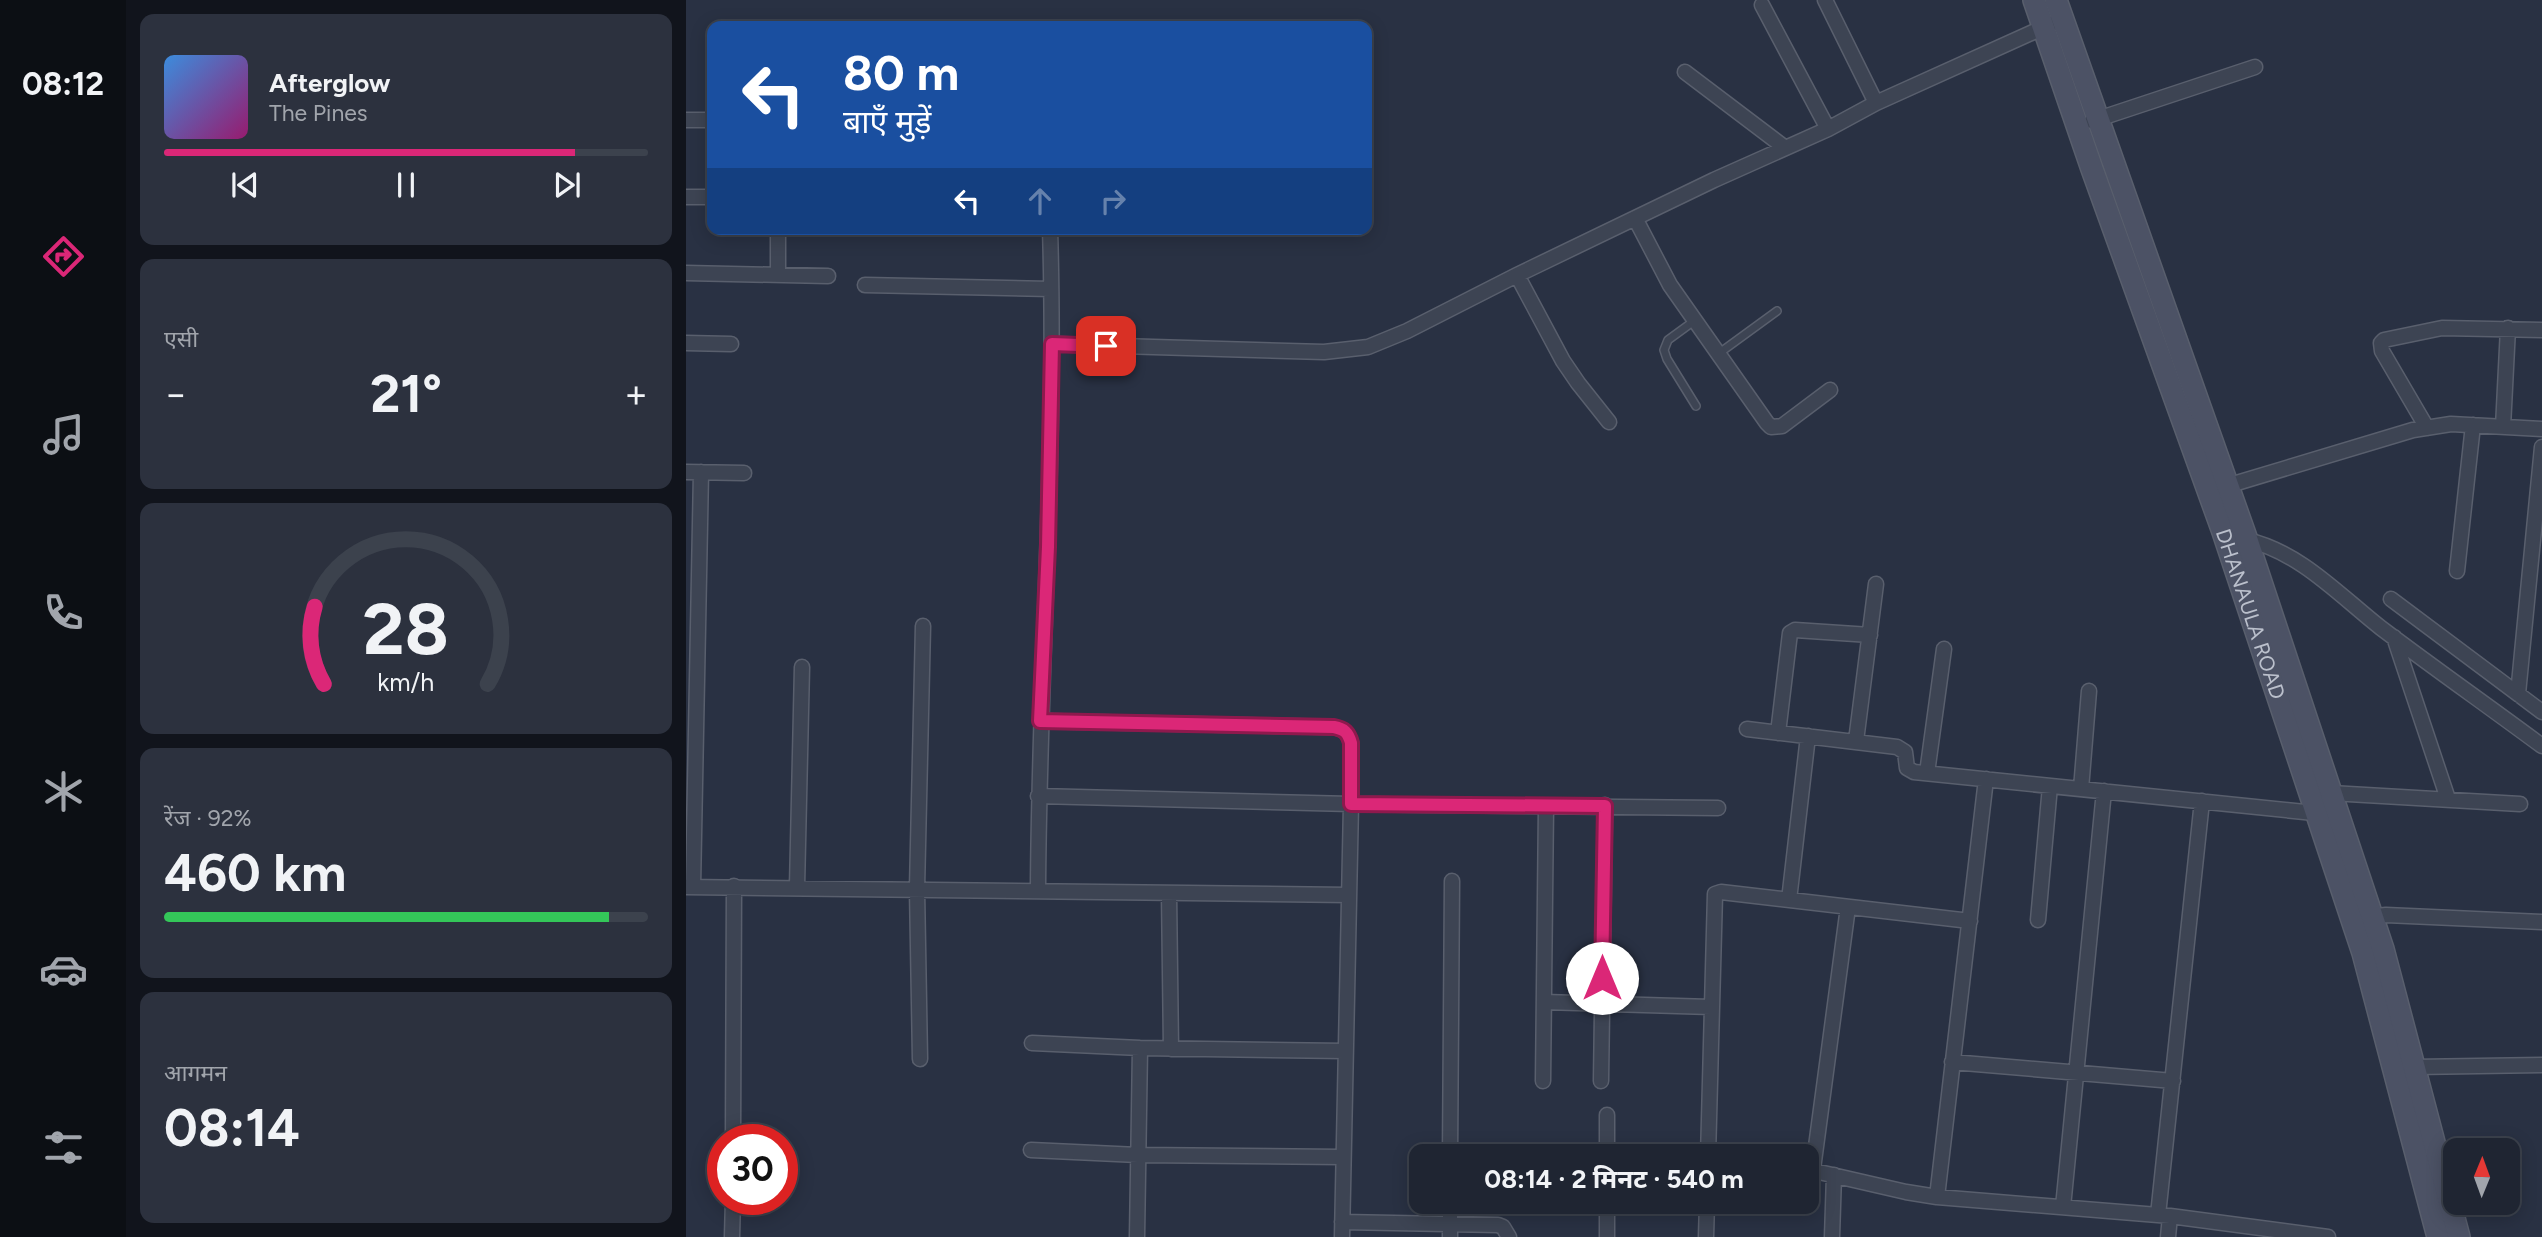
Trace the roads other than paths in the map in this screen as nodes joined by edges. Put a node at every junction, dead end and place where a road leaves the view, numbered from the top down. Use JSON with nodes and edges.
{"nodes":[{"id":1,"x":1825,"y":0,"type":"edge"},
{"id":2,"x":2034,"y":0,"type":"edge"},
{"id":3,"x":1762,"y":5,"type":"dead end"},
{"id":4,"x":2060,"y":9,"type":"edge"},
{"id":5,"x":2043,"y":28,"type":"junction"},
{"id":6,"x":2255,"y":67,"type":"dead end"},
{"id":7,"x":1685,"y":72,"type":"dead end"},
{"id":8,"x":1876,"y":103,"type":"junction"},
{"id":9,"x":2098,"y":119,"type":"junction"},
{"id":10,"x":686,"y":120,"type":"edge"},
{"id":11,"x":707,"y":120,"type":"edge"},
{"id":12,"x":2077,"y":126,"type":"junction"},
{"id":13,"x":1828,"y":129,"type":"junction"},
{"id":14,"x":1784,"y":147,"type":"junction"},
{"id":15,"x":686,"y":197,"type":"edge"},
{"id":16,"x":707,"y":197,"type":"edge"},
{"id":17,"x":1635,"y":218,"type":"junction"},
{"id":18,"x":778,"y":235,"type":"edge"},
{"id":19,"x":1050,"y":235,"type":"edge"},
{"id":20,"x":686,"y":274,"type":"edge"},
{"id":21,"x":778,"y":275,"type":"junction"},
{"id":22,"x":1517,"y":275,"type":"junction"},
{"id":23,"x":828,"y":276,"type":"dead end"},
{"id":24,"x":865,"y":285,"type":"dead end"},
{"id":25,"x":1051,"y":289,"type":"junction"},
{"id":26,"x":1777,"y":311,"type":"dead end"},
{"id":27,"x":1694,"y":321,"type":"junction"},
{"id":28,"x":2508,"y":328,"type":"junction"},
{"id":29,"x":2542,"y":330,"type":"edge"},
{"id":30,"x":686,"y":343,"type":"edge"},
{"id":31,"x":731,"y":344,"type":"dead end"},
{"id":32,"x":1052,"y":344,"type":"junction"},
{"id":33,"x":1717,"y":355,"type":"junction"},
{"id":34,"x":1830,"y":390,"type":"dead end"},
{"id":35,"x":1696,"y":406,"type":"dead end"},
{"id":36,"x":1609,"y":422,"type":"dead end"},
{"id":37,"x":2473,"y":425,"type":"junction"},
{"id":38,"x":2503,"y":427,"type":"junction"},
{"id":39,"x":2427,"y":428,"type":"junction"},
{"id":40,"x":2542,"y":429,"type":"edge"},
{"id":41,"x":2542,"y":447,"type":"edge"},
{"id":42,"x":693,"y":472,"type":"edge"},
{"id":43,"x":744,"y":473,"type":"dead end"},
{"id":44,"x":2218,"y":489,"type":"junction"},
{"id":45,"x":2247,"y":540,"type":"junction"},
{"id":46,"x":2457,"y":571,"type":"dead end"},
{"id":47,"x":1876,"y":584,"type":"dead end"},
{"id":48,"x":2391,"y":599,"type":"dead end"},
{"id":49,"x":691,"y":609,"type":"edge"},
{"id":50,"x":923,"y":626,"type":"dead end"},
{"id":51,"x":1870,"y":635,"type":"junction"},
{"id":52,"x":2394,"y":637,"type":"junction"},
{"id":53,"x":1944,"y":649,"type":"dead end"},
{"id":54,"x":802,"y":667,"type":"dead end"},
{"id":55,"x":2089,"y":691,"type":"dead end"},
{"id":56,"x":2518,"y":694,"type":"junction"},
{"id":57,"x":2542,"y":712,"type":"edge"},
{"id":58,"x":1040,"y":721,"type":"junction"},
{"id":59,"x":1747,"y":729,"type":"dead end"},
{"id":60,"x":1778,"y":733,"type":"junction"},
{"id":61,"x":1808,"y":736,"type":"junction"},
{"id":62,"x":1856,"y":741,"type":"junction"},
{"id":63,"x":2542,"y":746,"type":"edge"},
{"id":64,"x":1927,"y":773,"type":"junction"},
{"id":65,"x":1986,"y":779,"type":"junction"},
{"id":66,"x":2050,"y":786,"type":"junction"},
{"id":67,"x":2081,"y":789,"type":"junction"},
{"id":68,"x":2104,"y":791,"type":"junction"},
{"id":69,"x":2331,"y":793,"type":"junction"},
{"id":70,"x":1038,"y":796,"type":"junction"},
{"id":71,"x":2448,"y":799,"type":"junction"},
{"id":72,"x":2202,"y":802,"type":"junction"},
{"id":73,"x":1351,"y":804,"type":"junction"},
{"id":74,"x":2520,"y":804,"type":"dead end"},
{"id":75,"x":1546,"y":806,"type":"junction"},
{"id":76,"x":1605,"y":806,"type":"junction"},
{"id":77,"x":1718,"y":808,"type":"dead end"},
{"id":78,"x":2316,"y":813,"type":"junction"},
{"id":79,"x":2338,"y":815,"type":"junction"},
{"id":80,"x":1452,"y":881,"type":"dead end"},
{"id":81,"x":734,"y":886,"type":"junction"},
{"id":82,"x":689,"y":887,"type":"edge"},
{"id":83,"x":797,"y":887,"type":"junction"},
{"id":84,"x":917,"y":889,"type":"junction"},
{"id":85,"x":1038,"y":891,"type":"junction"},
{"id":86,"x":1168,"y":893,"type":"junction"},
{"id":87,"x":1349,"y":895,"type":"junction"},
{"id":88,"x":1789,"y":900,"type":"junction"},
{"id":89,"x":1847,"y":907,"type":"junction"},
{"id":90,"x":2362,"y":918,"type":"junction"},
{"id":91,"x":2038,"y":920,"type":"dead end"},
{"id":92,"x":1970,"y":921,"type":"junction"},
{"id":93,"x":2542,"y":922,"type":"edge"},
{"id":94,"x":1544,"y":1002,"type":"junction"},
{"id":95,"x":1602,"y":1004,"type":"junction"},
{"id":96,"x":1711,"y":1007,"type":"junction"},
{"id":97,"x":1032,"y":1043,"type":"dead end"},
{"id":98,"x":1140,"y":1048,"type":"junction"},
{"id":99,"x":1171,"y":1049,"type":"junction"},
{"id":100,"x":1345,"y":1051,"type":"junction"},
{"id":101,"x":920,"y":1059,"type":"dead end"},
{"id":102,"x":1952,"y":1062,"type":"junction"},
{"id":103,"x":2542,"y":1065,"type":"edge"},
{"id":104,"x":2414,"y":1067,"type":"junction"},
{"id":105,"x":2076,"y":1073,"type":"junction"},
{"id":106,"x":1601,"y":1080,"type":"dead end"},
{"id":107,"x":1542,"y":1081,"type":"dead end"},
{"id":108,"x":2173,"y":1081,"type":"junction"},
{"id":109,"x":1607,"y":1115,"type":"dead end"},
{"id":110,"x":733,"y":1124,"type":"edge"},
{"id":111,"x":1450,"y":1144,"type":"edge"},
{"id":112,"x":1607,"y":1144,"type":"edge"},
{"id":113,"x":1708,"y":1144,"type":"edge"},
{"id":114,"x":1813,"y":1144,"type":"edge"},
{"id":115,"x":1031,"y":1150,"type":"dead end"},
{"id":116,"x":1138,"y":1155,"type":"junction"},
{"id":117,"x":1342,"y":1157,"type":"junction"},
{"id":118,"x":1819,"y":1171,"type":"edge"},
{"id":119,"x":1834,"y":1175,"type":"junction"},
{"id":120,"x":1937,"y":1197,"type":"junction"},
{"id":121,"x":2063,"y":1207,"type":"junction"},
{"id":122,"x":1607,"y":1214,"type":"edge"},
{"id":123,"x":1707,"y":1214,"type":"edge"},
{"id":124,"x":733,"y":1215,"type":"edge"},
{"id":125,"x":2164,"y":1215,"type":"junction"},
{"id":126,"x":1342,"y":1229,"type":"edge"},
{"id":127,"x":1450,"y":1231,"type":"edge"},
{"id":128,"x":2295,"y":1235,"type":"edge"},
{"id":129,"x":732,"y":1237,"type":"edge"},
{"id":130,"x":1137,"y":1237,"type":"edge"},
{"id":131,"x":1509,"y":1237,"type":"edge"},
{"id":132,"x":1607,"y":1237,"type":"edge"},
{"id":133,"x":1706,"y":1237,"type":"edge"},
{"id":134,"x":1832,"y":1237,"type":"edge"},
{"id":135,"x":2168,"y":1237,"type":"edge"},
{"id":136,"x":2328,"y":1237,"type":"edge"},
{"id":137,"x":2438,"y":1237,"type":"edge"},
{"id":138,"x":2459,"y":1237,"type":"edge"}],
"edges":[{"from":1,"to":8,"type":"street"},
{"from":2,"to":5,"type":"street","name":"DHANAULA ROAD"},
{"from":3,"to":13,"type":"street"},
{"from":4,"to":5,"type":"street"},
{"from":4,"to":9,"type":"street","name":"DHANAULA ROAD"},
{"from":5,"to":8,"type":"street"},
{"from":5,"to":12,"type":"street","name":"DHANAULA ROAD"},
{"from":6,"to":9,"type":"street"},
{"from":7,"to":14,"type":"street"},
{"from":8,"to":13,"type":"street"},
{"from":9,"to":12,"type":"street"},
{"from":9,"to":44,"type":"street","name":"DHANAULA ROAD"},
{"from":10,"to":11,"type":"street"},
{"from":12,"to":44,"type":"street","name":"DHANAULA ROAD"},
{"from":13,"to":14,"type":"street"},
{"from":14,"to":17,"type":"street"},
{"from":15,"to":16,"type":"street"},
{"from":17,"to":22,"type":"street"},
{"from":17,"to":27,"type":"street"},
{"from":18,"to":21,"type":"street"},
{"from":19,"to":25,"type":"street"},
{"from":20,"to":21,"type":"street"},
{"from":21,"to":23,"type":"street"},
{"from":22,"to":32,"type":"street"},
{"from":22,"to":36,"type":"street"},
{"from":24,"to":25,"type":"street"},
{"from":25,"to":32,"type":"street"},
{"from":26,"to":33,"type":"lane"},
{"from":27,"to":33,"type":"street"},
{"from":27,"to":35,"type":"lane"},
{"from":28,"to":29,"type":"street"},
{"from":28,"to":38,"type":"street"},
{"from":28,"to":39,"type":"street"},
{"from":30,"to":31,"type":"street"},
{"from":32,"to":58,"type":"street"},
{"from":33,"to":34,"type":"street"},
{"from":37,"to":38,"type":"street"},
{"from":37,"to":39,"type":"street"},
{"from":37,"to":46,"type":"street"},
{"from":38,"to":40,"type":"street"},
{"from":39,"to":44,"type":"street"},
{"from":41,"to":56,"type":"street"},
{"from":42,"to":43,"type":"street"},
{"from":42,"to":49,"type":"street"},
{"from":44,"to":45,"type":"street","name":"DHANAULA ROAD"},
{"from":44,"to":78,"type":"street","name":"DHANAULA ROAD"},
{"from":45,"to":52,"type":"street"},
{"from":45,"to":69,"type":"street","name":"DHANAULA ROAD"},
{"from":47,"to":51,"type":"street"},
{"from":48,"to":56,"type":"street"},
{"from":49,"to":82,"type":"street"},
{"from":50,"to":84,"type":"street"},
{"from":51,"to":60,"type":"street"},
{"from":51,"to":62,"type":"street"},
{"from":52,"to":63,"type":"street"},
{"from":52,"to":71,"type":"street"},
{"from":53,"to":64,"type":"street"},
{"from":54,"to":83,"type":"street"},
{"from":55,"to":67,"type":"street"},
{"from":56,"to":57,"type":"street"},
{"from":58,"to":70,"type":"street"},
{"from":58,"to":73,"type":"street"},
{"from":59,"to":60,"type":"street"},
{"from":60,"to":61,"type":"street"},
{"from":61,"to":62,"type":"street"},
{"from":61,"to":88,"type":"street"},
{"from":62,"to":64,"type":"street"},
{"from":64,"to":65,"type":"street"},
{"from":65,"to":66,"type":"street"},
{"from":65,"to":92,"type":"street"},
{"from":66,"to":67,"type":"street"},
{"from":66,"to":91,"type":"street"},
{"from":67,"to":68,"type":"street"},
{"from":68,"to":72,"type":"street"},
{"from":68,"to":105,"type":"street"},
{"from":69,"to":71,"type":"street"},
{"from":69,"to":79,"type":"street","name":"DHANAULA ROAD"},
{"from":70,"to":73,"type":"street"},
{"from":70,"to":85,"type":"street"},
{"from":71,"to":74,"type":"street"},
{"from":72,"to":78,"type":"street"},
{"from":72,"to":108,"type":"street"},
{"from":73,"to":75,"type":"street"},
{"from":73,"to":87,"type":"street"},
{"from":75,"to":76,"type":"street"},
{"from":75,"to":94,"type":"street"},
{"from":76,"to":77,"type":"street"},
{"from":76,"to":95,"type":"street"},
{"from":78,"to":79,"type":"street"},
{"from":78,"to":90,"type":"street","name":"DHANAULA ROAD"},
{"from":79,"to":90,"type":"street","name":"DHANAULA ROAD"},
{"from":80,"to":111,"type":"street"},
{"from":81,"to":82,"type":"street"},
{"from":81,"to":83,"type":"street"},
{"from":81,"to":110,"type":"street"},
{"from":83,"to":84,"type":"street"},
{"from":84,"to":85,"type":"street"},
{"from":84,"to":101,"type":"street"},
{"from":85,"to":86,"type":"street"},
{"from":86,"to":87,"type":"street"},
{"from":86,"to":99,"type":"street"},
{"from":87,"to":100,"type":"street"},
{"from":88,"to":89,"type":"street"},
{"from":88,"to":96,"type":"street"},
{"from":89,"to":92,"type":"street"},
{"from":89,"to":114,"type":"street"},
{"from":90,"to":93,"type":"street"},
{"from":90,"to":104,"type":"street","name":"DHANAULA ROAD"},
{"from":90,"to":137,"type":"street","name":"DHANAULA ROAD"},
{"from":92,"to":102,"type":"street"},
{"from":94,"to":95,"type":"street"},
{"from":94,"to":107,"type":"street"},
{"from":95,"to":96,"type":"street"},
{"from":95,"to":106,"type":"street"},
{"from":96,"to":113,"type":"street"},
{"from":97,"to":98,"type":"street"},
{"from":98,"to":99,"type":"street"},
{"from":98,"to":116,"type":"street"},
{"from":99,"to":100,"type":"street"},
{"from":100,"to":117,"type":"street"},
{"from":102,"to":105,"type":"street"},
{"from":102,"to":120,"type":"street"},
{"from":103,"to":104,"type":"street"},
{"from":104,"to":138,"type":"street","name":"DHANAULA ROAD"},
{"from":105,"to":108,"type":"street"},
{"from":105,"to":121,"type":"street"},
{"from":108,"to":125,"type":"street"},
{"from":109,"to":112,"type":"street"},
{"from":115,"to":116,"type":"street"},
{"from":116,"to":117,"type":"street"},
{"from":116,"to":130,"type":"street"},
{"from":117,"to":126,"type":"street"},
{"from":118,"to":119,"type":"street"},
{"from":119,"to":120,"type":"street"},
{"from":119,"to":134,"type":"street"},
{"from":120,"to":121,"type":"street"},
{"from":121,"to":125,"type":"street"},
{"from":122,"to":132,"type":"street"},
{"from":123,"to":133,"type":"street"},
{"from":124,"to":129,"type":"street"},
{"from":125,"to":128,"type":"street"},
{"from":125,"to":135,"type":"street"},
{"from":126,"to":127,"type":"street"},
{"from":127,"to":131,"type":"street"},
{"from":128,"to":136,"type":"street"}]}
